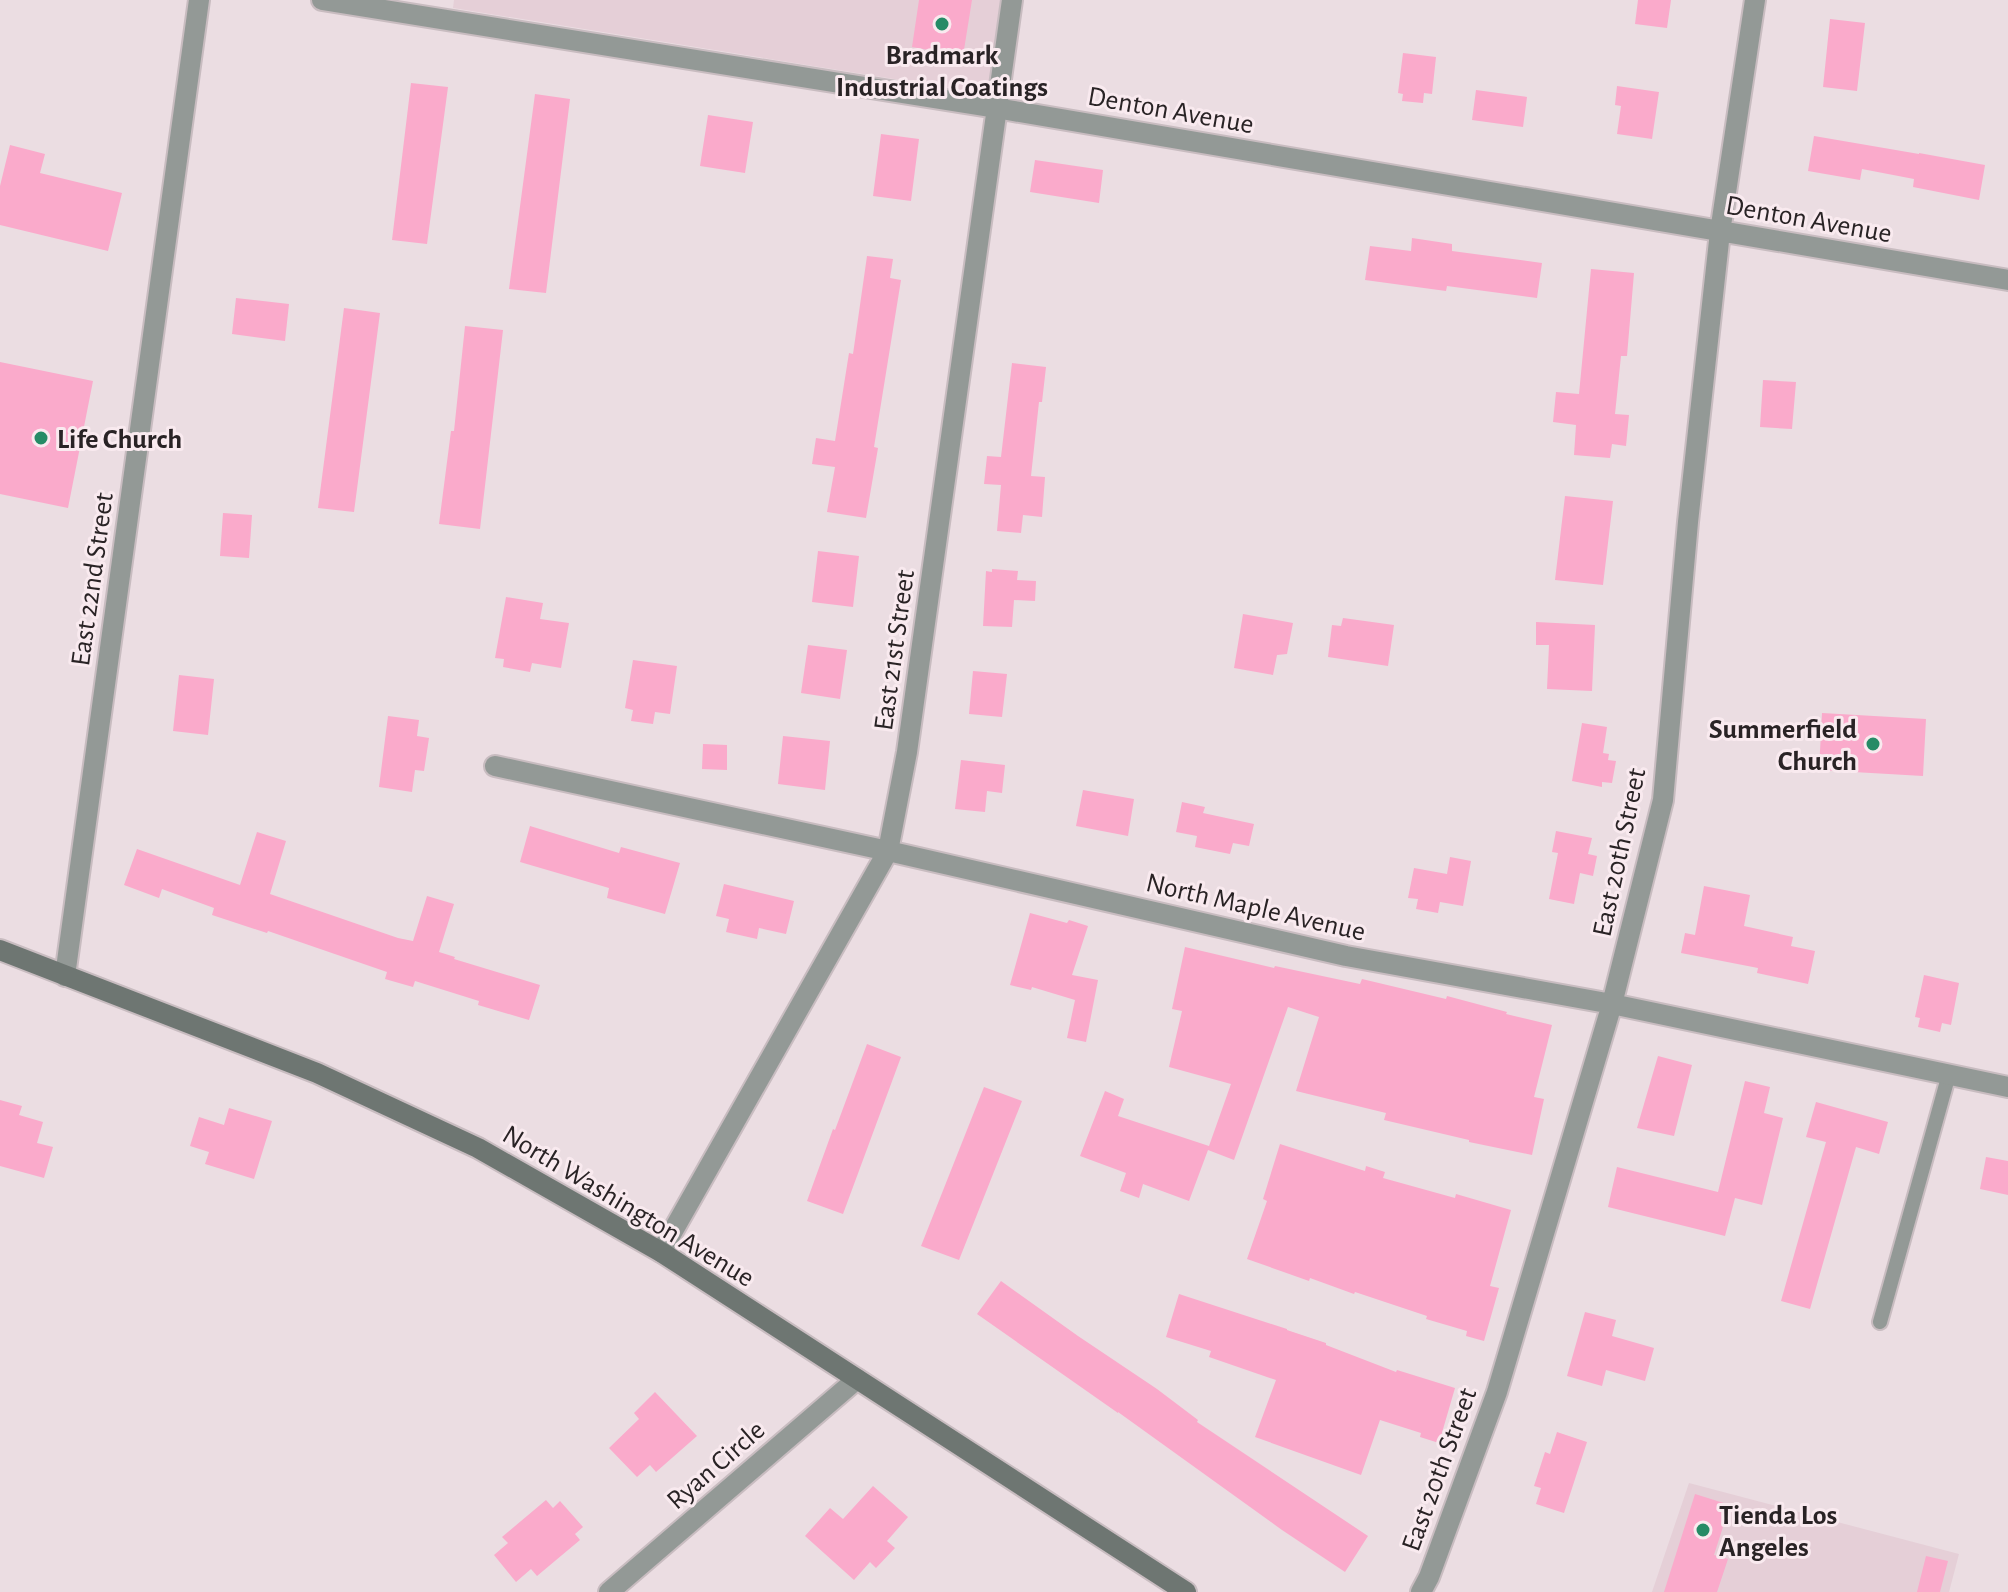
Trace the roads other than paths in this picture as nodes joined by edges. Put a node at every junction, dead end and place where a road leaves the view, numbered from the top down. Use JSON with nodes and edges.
{"nodes":[{"id":1,"x":199,"y":0,"type":"edge"},
{"id":2,"x":322,"y":0,"type":"edge"},
{"id":3,"x":1012,"y":0,"type":"edge"},
{"id":4,"x":1755,"y":0,"type":"edge"},
{"id":5,"x":996,"y":108,"type":"junction"},
{"id":6,"x":1720,"y":232,"type":"junction"},
{"id":7,"x":2008,"y":280,"type":"edge"},
{"id":8,"x":495,"y":766,"type":"dead end"},
{"id":9,"x":888,"y":851,"type":"junction"},
{"id":10,"x":0,"y":950,"type":"edge"},
{"id":11,"x":65,"y":976,"type":"junction"},
{"id":12,"x":1612,"y":1004,"type":"junction"},
{"id":13,"x":1949,"y":1074,"type":"junction"},
{"id":14,"x":2008,"y":1087,"type":"edge"},
{"id":15,"x":661,"y":1252,"type":"junction"},
{"id":16,"x":1880,"y":1322,"type":"dead end"},
{"id":17,"x":857,"y":1379,"type":"junction"},
{"id":18,"x":609,"y":1592,"type":"edge"},
{"id":19,"x":1186,"y":1592,"type":"edge"},
{"id":20,"x":1421,"y":1592,"type":"edge"}],
"edges":[{"from":1,"to":11,"type":"street","name":"East 22nd Street"},
{"from":2,"to":5,"type":"street","name":"Denton Avenue"},
{"from":3,"to":5,"type":"street","name":"East 21st Street"},
{"from":4,"to":6,"type":"street","name":"East 20th Street"},
{"from":5,"to":6,"type":"street","name":"Denton Avenue"},
{"from":5,"to":9,"type":"street","name":"East 21st Street"},
{"from":6,"to":7,"type":"street","name":"Denton Avenue"},
{"from":6,"to":12,"type":"street","name":"East 20th Street"},
{"from":8,"to":9,"type":"street","name":"North Maple Avenue"},
{"from":9,"to":12,"type":"street","name":"North Maple Avenue"},
{"from":9,"to":15,"type":"street","name":"East 21st Street"},
{"from":10,"to":11,"type":"main road","name":"North Washington Avenue"},
{"from":11,"to":15,"type":"main road","name":"North Washington Avenue"},
{"from":12,"to":13,"type":"street","name":"North Maple Avenue"},
{"from":12,"to":20,"type":"street","name":"East 20th Street"},
{"from":13,"to":14,"type":"street","name":"North Maple Avenue"},
{"from":13,"to":16,"type":"lane"},
{"from":15,"to":17,"type":"main road","name":"North Washington Avenue"},
{"from":17,"to":18,"type":"street","name":"Ryan Circle"},
{"from":17,"to":19,"type":"main road","name":"North Washington Avenue"}]}
